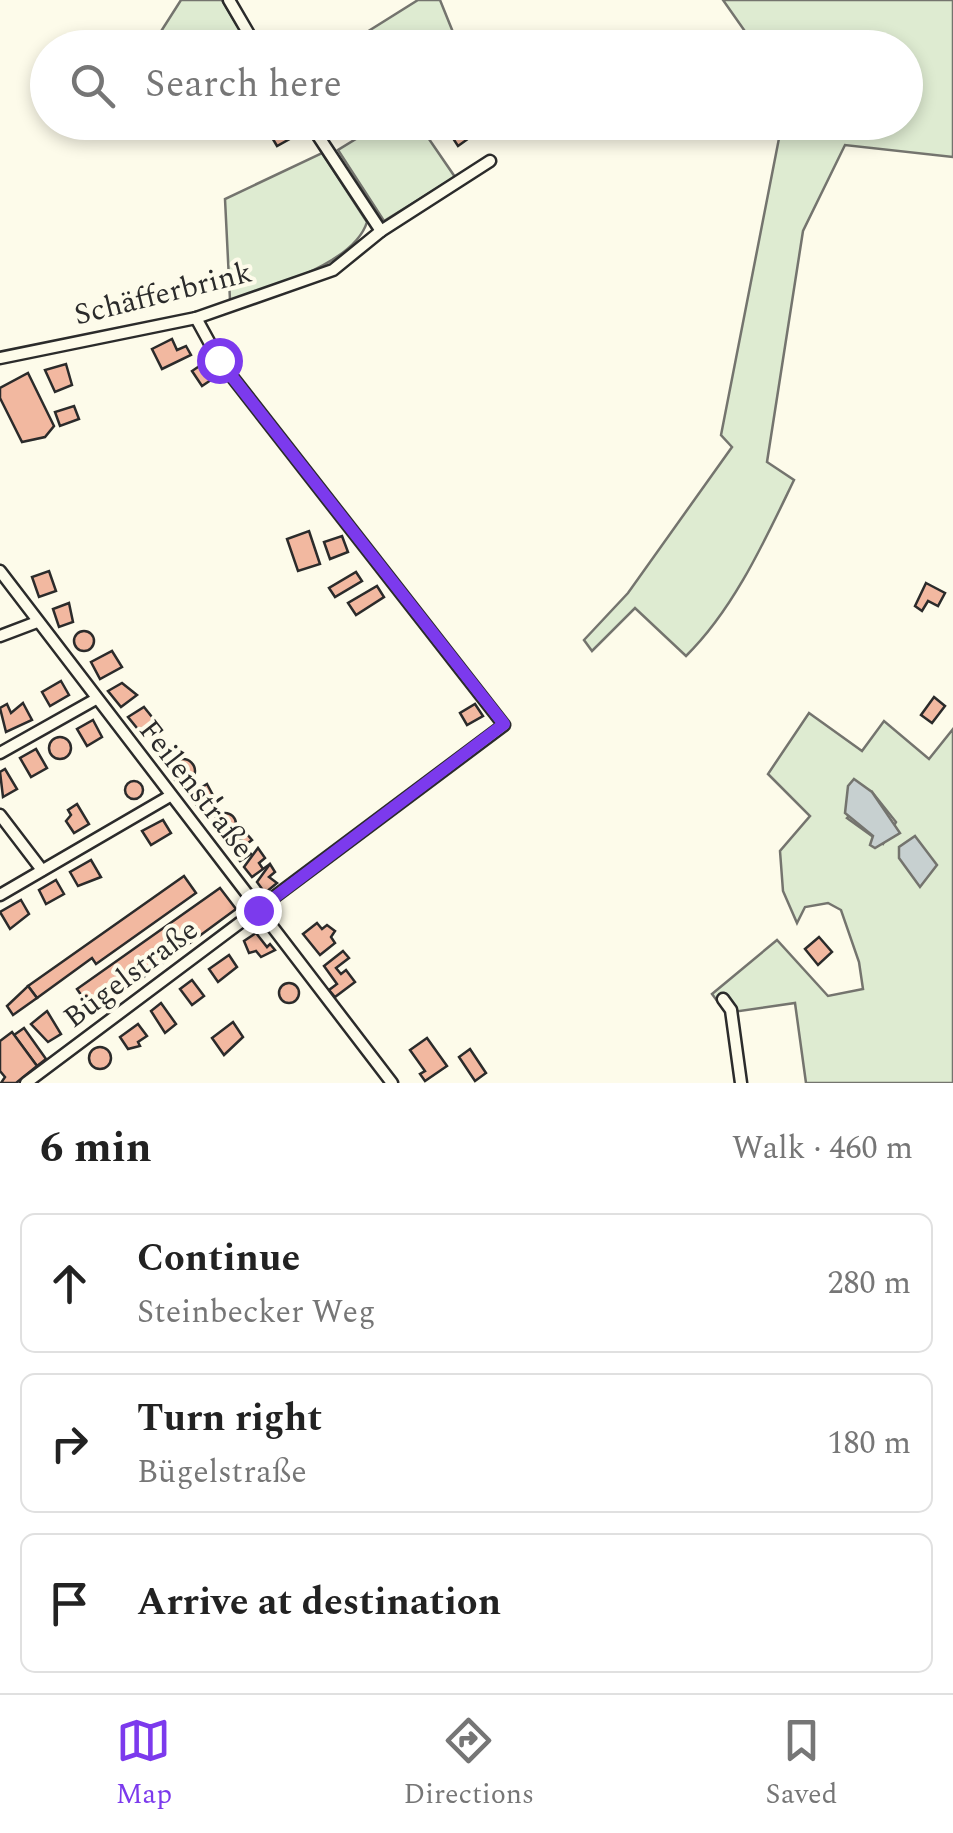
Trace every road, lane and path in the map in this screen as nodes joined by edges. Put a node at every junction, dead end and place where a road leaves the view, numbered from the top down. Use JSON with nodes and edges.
{"nodes":[{"id":1,"x":229,"y":0,"type":"edge"},
{"id":2,"x":246,"y":30,"type":"edge"},
{"id":3,"x":321,"y":140,"type":"edge"},
{"id":4,"x":490,"y":162,"type":"dead end"},
{"id":5,"x":380,"y":231,"type":"junction"},
{"id":6,"x":196,"y":318,"type":"junction"},
{"id":7,"x":0,"y":358,"type":"edge"},
{"id":8,"x":0,"y":571,"type":"edge"},
{"id":9,"x":37,"y":622,"type":"junction"},
{"id":10,"x":0,"y":636,"type":"edge"},
{"id":11,"x":96,"y":699,"type":"junction"},
{"id":12,"x":0,"y":753,"type":"edge"},
{"id":13,"x":170,"y":796,"type":"junction"},
{"id":14,"x":0,"y":815,"type":"edge"},
{"id":15,"x":42,"y":870,"type":"junction"},
{"id":16,"x":0,"y":895,"type":"edge"},
{"id":17,"x":258,"y":910,"type":"junction"},
{"id":18,"x":723,"y":1000,"type":"dead end"},
{"id":19,"x":26,"y":1083,"type":"edge"},
{"id":20,"x":392,"y":1083,"type":"edge"},
{"id":21,"x":741,"y":1083,"type":"edge"}],
"edges":[{"from":1,"to":2,"type":"street"},
{"from":3,"to":5,"type":"street"},
{"from":4,"to":5,"type":"street","name":"Schäfferbrink"},
{"from":5,"to":6,"type":"street","name":"Schäfferbrink"},
{"from":6,"to":7,"type":"street","name":"Schäfferbrink"},
{"from":6,"to":17,"type":"street","name":"Bügelstraße"},
{"from":8,"to":9,"type":"street","name":"Feilenstraße"},
{"from":9,"to":10,"type":"street"},
{"from":9,"to":11,"type":"street","name":"Feilenstraße"},
{"from":11,"to":12,"type":"street"},
{"from":11,"to":13,"type":"street","name":"Feilenstraße"},
{"from":13,"to":15,"type":"street"},
{"from":13,"to":17,"type":"street","name":"Feilenstraße"},
{"from":14,"to":15,"type":"street"},
{"from":15,"to":16,"type":"street"},
{"from":17,"to":19,"type":"street","name":"Bügelstraße"},
{"from":17,"to":20,"type":"street","name":"Feilenstraße"},
{"from":18,"to":21,"type":"street"}]}
